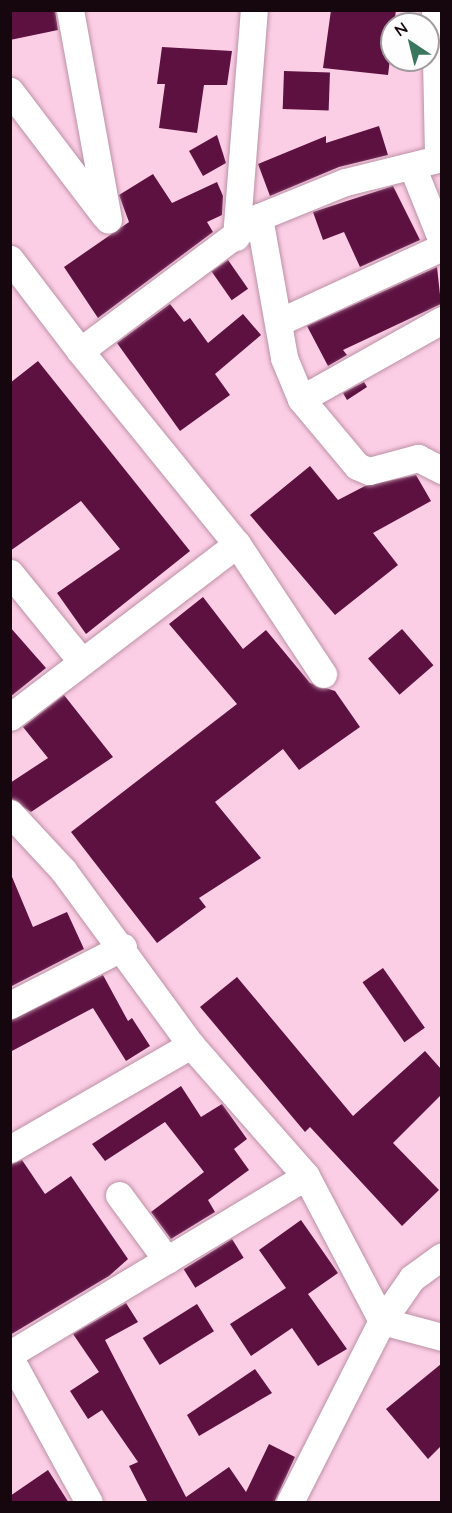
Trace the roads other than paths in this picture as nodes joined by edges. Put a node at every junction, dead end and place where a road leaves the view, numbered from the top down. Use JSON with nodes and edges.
{"nodes":[{"id":1,"x":70,"y":10,"type":"edge"},
{"id":2,"x":255,"y":10,"type":"edge"},
{"id":3,"x":435,"y":10,"type":"edge"},
{"id":4,"x":10,"y":91,"type":"edge"},
{"id":5,"x":440,"y":159,"type":"edge"},
{"id":6,"x":412,"y":166,"type":"junction"},
{"id":7,"x":259,"y":217,"type":"junction"},
{"id":8,"x":236,"y":237,"type":"junction"},
{"id":9,"x":441,"y":242,"type":"edge"},
{"id":10,"x":441,"y":247,"type":"edge"},
{"id":11,"x":10,"y":259,"type":"edge"},
{"id":12,"x":441,"y":320,"type":"edge"},
{"id":13,"x":279,"y":322,"type":"junction"},
{"id":14,"x":80,"y":351,"type":"junction"},
{"id":15,"x":301,"y":399,"type":"junction"},
{"id":16,"x":441,"y":470,"type":"edge"},
{"id":17,"x":237,"y":544,"type":"junction"},
{"id":18,"x":10,"y":573,"type":"edge"},
{"id":19,"x":82,"y":663,"type":"junction"},
{"id":20,"x":323,"y":674,"type":"dead end"},
{"id":21,"x":10,"y":717,"type":"edge"},
{"id":22,"x":11,"y":813,"type":"edge"},
{"id":23,"x":123,"y":947,"type":"junction"},
{"id":24,"x":10,"y":1005,"type":"edge"},
{"id":25,"x":190,"y":1045,"type":"junction"},
{"id":26,"x":10,"y":1149,"type":"edge"},
{"id":27,"x":306,"y":1176,"type":"junction"},
{"id":28,"x":119,"y":1195,"type":"dead end"},
{"id":29,"x":441,"y":1256,"type":"edge"},
{"id":30,"x":167,"y":1260,"type":"junction"},
{"id":31,"x":382,"y":1321,"type":"junction"},
{"id":32,"x":441,"y":1337,"type":"edge"},
{"id":33,"x":10,"y":1356,"type":"edge"},
{"id":34,"x":89,"y":1503,"type":"edge"},
{"id":35,"x":290,"y":1503,"type":"edge"}],
"edges":[{"from":1,"to":4,"type":"street"},
{"from":2,"to":8,"type":"street"},
{"from":3,"to":5,"type":"street"},
{"from":5,"to":6,"type":"street"},
{"from":6,"to":7,"type":"street"},
{"from":6,"to":9,"type":"street"},
{"from":7,"to":8,"type":"street"},
{"from":7,"to":13,"type":"street"},
{"from":8,"to":14,"type":"street"},
{"from":10,"to":13,"type":"street"},
{"from":11,"to":14,"type":"street"},
{"from":12,"to":15,"type":"street"},
{"from":13,"to":15,"type":"street"},
{"from":14,"to":17,"type":"street"},
{"from":15,"to":16,"type":"street"},
{"from":17,"to":19,"type":"street"},
{"from":17,"to":20,"type":"street"},
{"from":18,"to":19,"type":"street"},
{"from":19,"to":21,"type":"street"},
{"from":22,"to":23,"type":"street"},
{"from":23,"to":24,"type":"street"},
{"from":23,"to":25,"type":"street"},
{"from":25,"to":26,"type":"street"},
{"from":25,"to":27,"type":"street"},
{"from":27,"to":30,"type":"street"},
{"from":27,"to":31,"type":"street"},
{"from":28,"to":30,"type":"street"},
{"from":29,"to":31,"type":"street"},
{"from":30,"to":33,"type":"street"},
{"from":31,"to":32,"type":"street"},
{"from":31,"to":35,"type":"street"},
{"from":33,"to":34,"type":"street"}]}
